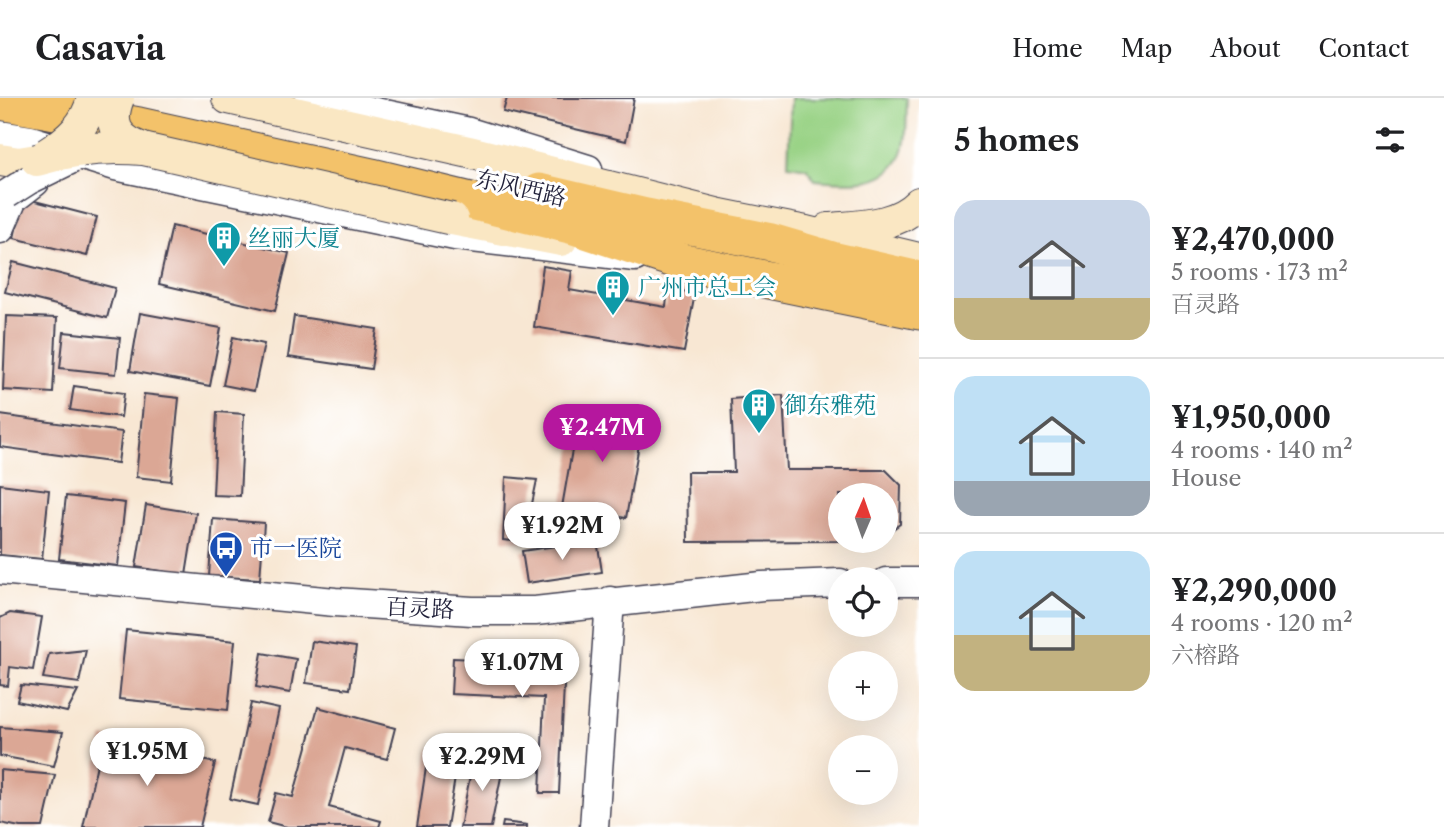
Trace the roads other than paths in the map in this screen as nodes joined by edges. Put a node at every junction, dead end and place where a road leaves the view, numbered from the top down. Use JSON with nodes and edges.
{"nodes":[{"id":1,"x":93,"y":98,"type":"edge"},
{"id":2,"x":120,"y":98,"type":"edge"},
{"id":3,"x":228,"y":98,"type":"edge"},
{"id":4,"x":310,"y":98,"type":"edge"},
{"id":5,"x":0,"y":100,"type":"edge"},
{"id":6,"x":0,"y":135,"type":"edge"},
{"id":7,"x":84,"y":145,"type":"junction"},
{"id":8,"x":132,"y":148,"type":"junction"},
{"id":9,"x":45,"y":157,"type":"junction"},
{"id":10,"x":0,"y":160,"type":"edge"},
{"id":11,"x":4,"y":198,"type":"edge"},
{"id":12,"x":919,"y":203,"type":"edge"},
{"id":13,"x":454,"y":208,"type":"junction"},
{"id":14,"x":720,"y":215,"type":"junction"},
{"id":15,"x":0,"y":229,"type":"edge"},
{"id":16,"x":806,"y":232,"type":"junction"},
{"id":17,"x":771,"y":242,"type":"junction"},
{"id":18,"x":919,"y":260,"type":"edge"},
{"id":19,"x":685,"y":263,"type":"junction"},
{"id":20,"x":919,"y":305,"type":"edge"},
{"id":21,"x":0,"y":570,"type":"edge"},
{"id":22,"x":898,"y":582,"type":"edge"},
{"id":23,"x":919,"y":582,"type":"edge"},
{"id":24,"x":828,"y":583,"type":"edge"},
{"id":25,"x":610,"y":601,"type":"junction"},
{"id":26,"x":594,"y":827,"type":"edge"}],
"edges":[{"from":1,"to":7,"type":"main road","bridge":true},
{"from":2,"to":8,"type":"main road","bridge":true},
{"from":2,"to":17,"type":"highway","name":"东风西路"},
{"from":3,"to":14,"type":"main road"},
{"from":4,"to":14,"type":"street"},
{"from":5,"to":13,"type":"highway","name":"东风西路"},
{"from":6,"to":7,"type":"street"},
{"from":7,"to":9,"type":"main road","bridge":true},
{"from":7,"to":15,"type":"street"},
{"from":7,"to":19,"type":"street"},
{"from":8,"to":9,"type":"main road","bridge":true},
{"from":8,"to":11,"type":"street","bridge":true},
{"from":8,"to":13,"type":"main road","bridge":true},
{"from":9,"to":10,"type":"main road"},
{"from":9,"to":11,"type":"street","bridge":true},
{"from":12,"to":16,"type":"main road"},
{"from":13,"to":19,"type":"highway","name":"东风西路"},
{"from":14,"to":16,"type":"main road"},
{"from":16,"to":17,"type":"main road"},
{"from":16,"to":18,"type":"main road"},
{"from":17,"to":20,"type":"highway","name":"东风西路"},
{"from":19,"to":20,"type":"highway","name":"东风西路"},
{"from":21,"to":25,"type":"street","name":"百灵路"},
{"from":22,"to":23,"type":"street"},
{"from":24,"to":25,"type":"street","name":"百灵路"},
{"from":25,"to":26,"type":"street"}]}
